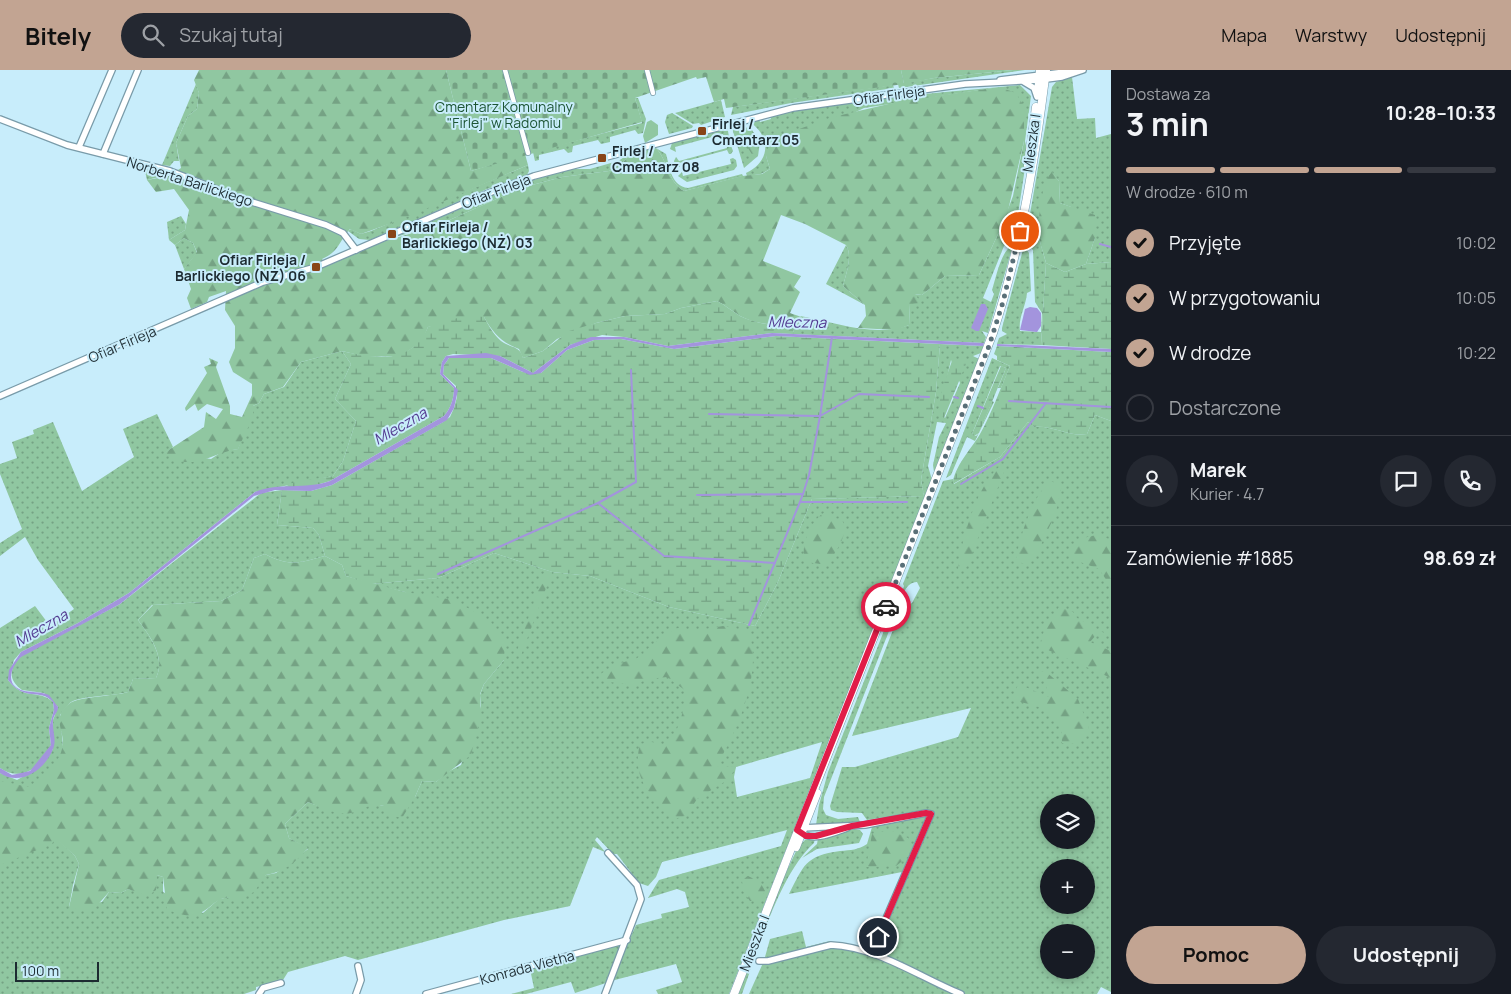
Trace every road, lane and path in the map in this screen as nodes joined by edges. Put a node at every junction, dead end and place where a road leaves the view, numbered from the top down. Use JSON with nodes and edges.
{"nodes":[{"id":1,"x":112,"y":70,"type":"edge"},
{"id":2,"x":138,"y":70,"type":"edge"},
{"id":3,"x":505,"y":70,"type":"edge"},
{"id":4,"x":646,"y":70,"type":"edge"},
{"id":5,"x":1081,"y":71,"type":"edge"},
{"id":6,"x":1042,"y":74,"type":"edge"},
{"id":7,"x":991,"y":82,"type":"junction"},
{"id":8,"x":1022,"y":82,"type":"junction"},
{"id":9,"x":653,"y":93,"type":"dead end"},
{"id":10,"x":1037,"y":97,"type":"junction"},
{"id":11,"x":0,"y":119,"type":"edge"},
{"id":12,"x":79,"y":147,"type":"junction"},
{"id":13,"x":528,"y":153,"type":"dead end"},
{"id":14,"x":103,"y":154,"type":"junction"},
{"id":15,"x":1023,"y":217,"type":"junction"},
{"id":16,"x":349,"y":239,"type":"junction"},
{"id":17,"x":356,"y":250,"type":"junction"},
{"id":18,"x":346,"y":254,"type":"junction"},
{"id":19,"x":0,"y":396,"type":"edge"},
{"id":20,"x":825,"y":764,"type":"junction"},
{"id":21,"x":808,"y":819,"type":"junction"},
{"id":22,"x":852,"y":826,"type":"junction"},
{"id":23,"x":812,"y":828,"type":"junction"},
{"id":24,"x":801,"y":830,"type":"junction"},
{"id":25,"x":608,"y":853,"type":"dead end"},
{"id":26,"x":627,"y":940,"type":"junction"},
{"id":27,"x":871,"y":954,"type":"junction"},
{"id":28,"x":758,"y":961,"type":"dead end"},
{"id":29,"x":358,"y":966,"type":"dead end"},
{"id":30,"x":281,"y":983,"type":"dead end"},
{"id":31,"x":260,"y":994,"type":"edge"},
{"id":32,"x":356,"y":994,"type":"edge"},
{"id":33,"x":426,"y":994,"type":"edge"},
{"id":34,"x":605,"y":994,"type":"edge"},
{"id":35,"x":734,"y":994,"type":"edge"},
{"id":36,"x":961,"y":994,"type":"edge"}],
"edges":[{"from":1,"to":12,"type":"street"},
{"from":2,"to":14,"type":"street"},
{"from":3,"to":13,"type":"street"},
{"from":4,"to":9,"type":"street"},
{"from":5,"to":6,"type":"street","name":"Ofiar Firleja"},
{"from":6,"to":7,"type":"street","name":"Ofiar Firleja"},
{"from":6,"to":8,"type":"street","name":"Ofiar Firleja"},
{"from":6,"to":10,"type":"street","name":"Mieszka I"},
{"from":6,"to":15,"type":"street","name":"Mieszka I"},
{"from":7,"to":8,"type":"street","name":"Ofiar Firleja"},
{"from":7,"to":17,"type":"street","name":"Ofiar Firleja"},
{"from":8,"to":10,"type":"street"},
{"from":10,"to":15,"type":"street","name":"Mieszka I"},
{"from":11,"to":12,"type":"street","name":"Norberta Barlickiego"},
{"from":12,"to":14,"type":"street","name":"Norberta Barlickiego"},
{"from":14,"to":16,"type":"street","name":"Norberta Barlickiego"},
{"from":15,"to":20,"type":"street","name":"Mieszka I"},
{"from":16,"to":17,"type":"street","name":"Norberta Barlickiego"},
{"from":16,"to":18,"type":"street"},
{"from":17,"to":18,"type":"street","name":"Ofiar Firleja"},
{"from":18,"to":19,"type":"street","name":"Ofiar Firleja"},
{"from":20,"to":21,"type":"street","name":"Mieszka I"},
{"from":20,"to":24,"type":"street","name":"Mieszka I"},
{"from":21,"to":23,"type":"street"},
{"from":21,"to":24,"type":"street","name":"Mieszka I"},
{"from":22,"to":23,"type":"street"},
{"from":22,"to":24,"type":"street"},
{"from":22,"to":27,"type":"street"},
{"from":23,"to":24,"type":"street"},
{"from":24,"to":35,"type":"street","name":"Mieszka I"},
{"from":25,"to":26,"type":"street"},
{"from":26,"to":33,"type":"street","name":"Konrada Vietha"},
{"from":26,"to":34,"type":"street"},
{"from":27,"to":28,"type":"street"},
{"from":27,"to":36,"type":"street"},
{"from":29,"to":32,"type":"street"},
{"from":30,"to":31,"type":"street"}]}
